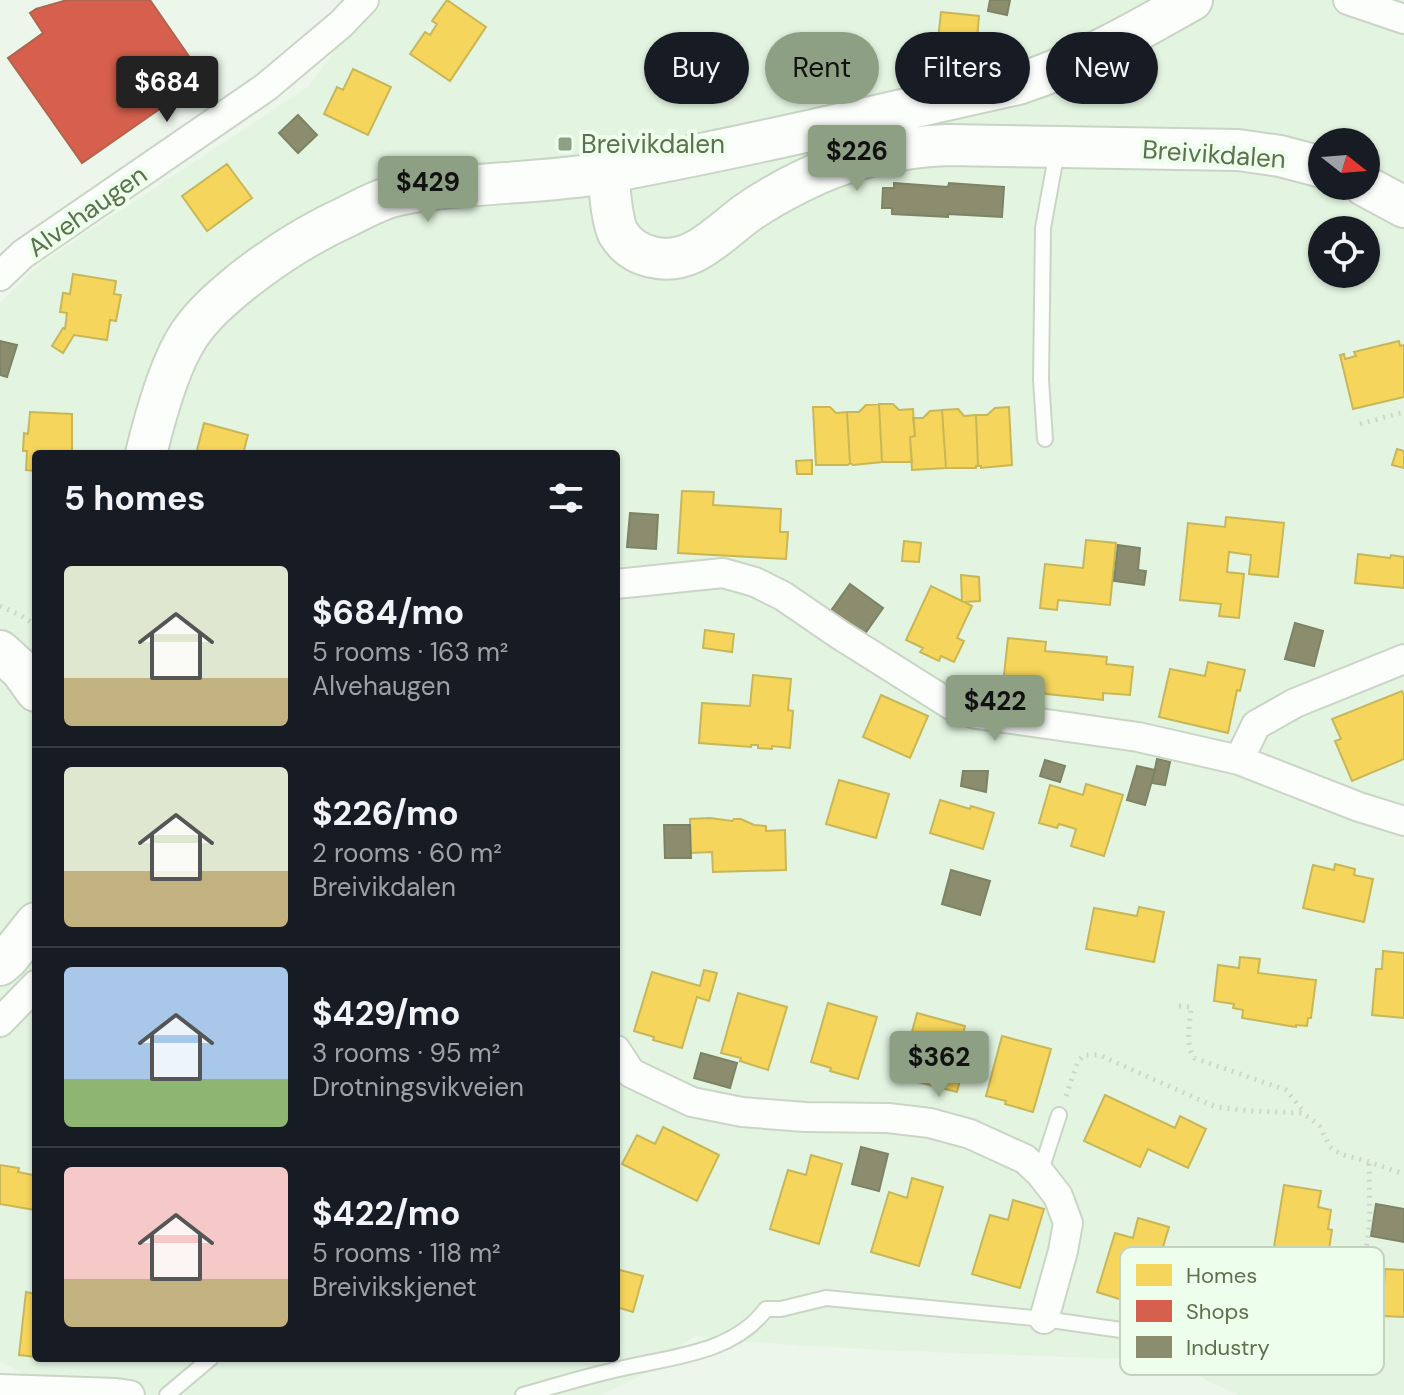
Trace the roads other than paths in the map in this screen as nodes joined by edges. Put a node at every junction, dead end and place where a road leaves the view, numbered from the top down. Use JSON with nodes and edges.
{"nodes":[{"id":1,"x":364,"y":0,"type":"edge"},
{"id":2,"x":1192,"y":0,"type":"edge"},
{"id":3,"x":1348,"y":0,"type":"edge"},
{"id":4,"x":1404,"y":19,"type":"edge"},
{"id":5,"x":1058,"y":146,"type":"junction"},
{"id":6,"x":1308,"y":163,"type":"edge"},
{"id":7,"x":608,"y":172,"type":"junction"},
{"id":8,"x":1380,"y":194,"type":"edge"},
{"id":9,"x":1404,"y":207,"type":"edge"},
{"id":10,"x":0,"y":276,"type":"edge"},
{"id":11,"x":1045,"y":439,"type":"dead end"},
{"id":12,"x":147,"y":450,"type":"edge"},
{"id":13,"x":620,"y":584,"type":"edge"},
{"id":14,"x":0,"y":651,"type":"edge"},
{"id":15,"x":1404,"y":659,"type":"edge"},
{"id":16,"x":32,"y":685,"type":"edge"},
{"id":17,"x":1239,"y":760,"type":"junction"},
{"id":18,"x":1404,"y":821,"type":"edge"},
{"id":19,"x":32,"y":928,"type":"edge"},
{"id":20,"x":0,"y":965,"type":"edge"},
{"id":21,"x":32,"y":989,"type":"edge"},
{"id":22,"x":0,"y":1022,"type":"edge"},
{"id":23,"x":620,"y":1056,"type":"edge"},
{"id":24,"x":1059,"y":1115,"type":"road end"},
{"id":25,"x":1040,"y":1173,"type":"junction"},
{"id":26,"x":1044,"y":1319,"type":"junction"},
{"id":27,"x":1120,"y":1330,"type":"edge"},
{"id":28,"x":206,"y":1362,"type":"edge"},
{"id":29,"x":0,"y":1389,"type":"edge"},
{"id":30,"x":130,"y":1395,"type":"edge"},
{"id":31,"x":167,"y":1395,"type":"edge"},
{"id":32,"x":523,"y":1395,"type":"edge"}],
"edges":[{"from":1,"to":10,"type":"street","name":"Alvehaugen"},
{"from":2,"to":7,"type":"main road"},
{"from":3,"to":4,"type":"street"},
{"from":5,"to":6,"type":"main road","name":"Breivikdalen"},
{"from":5,"to":7,"type":"main road","name":"Breivikdalen"},
{"from":5,"to":11,"type":"lane"},
{"from":7,"to":12,"type":"main road"},
{"from":8,"to":9,"type":"main road"},
{"from":13,"to":17,"type":"street"},
{"from":14,"to":16,"type":"main road"},
{"from":15,"to":17,"type":"street"},
{"from":17,"to":18,"type":"street"},
{"from":19,"to":20,"type":"main road"},
{"from":21,"to":22,"type":"street"},
{"from":23,"to":25,"type":"street"},
{"from":24,"to":25,"type":"lane"},
{"from":25,"to":26,"type":"street"},
{"from":26,"to":27,"type":"lane"},
{"from":26,"to":32,"type":"lane"},
{"from":28,"to":31,"type":"lane"},
{"from":29,"to":30,"type":"street"}]}
